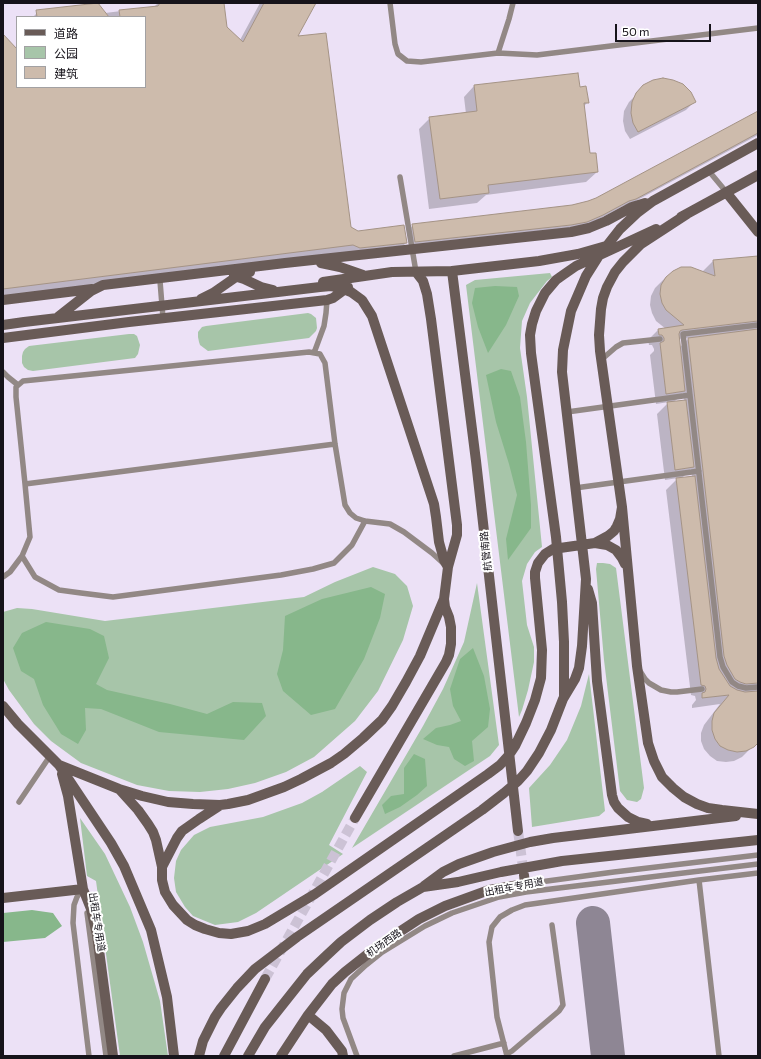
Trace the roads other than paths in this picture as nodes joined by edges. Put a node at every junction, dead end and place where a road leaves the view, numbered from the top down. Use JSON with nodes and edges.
{"nodes":[{"id":1,"x":390,"y":3,"type":"edge"},
{"id":2,"x":513,"y":3,"type":"edge"},
{"id":3,"x":758,"y":28,"type":"edge"},
{"id":4,"x":498,"y":53,"type":"junction"},
{"id":5,"x":758,"y":143,"type":"edge"},
{"id":6,"x":708,"y":170,"type":"junction"},
{"id":7,"x":758,"y":175,"type":"edge"},
{"id":8,"x":400,"y":176,"type":"dead end"},
{"id":9,"x":726,"y":192,"type":"junction"},
{"id":10,"x":653,"y":201,"type":"junction"},
{"id":11,"x":687,"y":214,"type":"junction"},
{"id":12,"x":758,"y":232,"type":"edge"},
{"id":13,"x":635,"y":238,"type":"junction"},
{"id":14,"x":285,"y":263,"type":"junction"},
{"id":15,"x":452,"y":271,"type":"junction"},
{"id":16,"x":416,"y":272,"type":"junction"},
{"id":17,"x":195,"y":274,"type":"junction"},
{"id":18,"x":367,"y":276,"type":"junction"},
{"id":19,"x":236,"y":277,"type":"junction"},
{"id":20,"x":160,"y":281,"type":"junction"},
{"id":21,"x":283,"y":291,"type":"junction"},
{"id":22,"x":3,"y":300,"type":"edge"},
{"id":23,"x":326,"y":300,"type":"junction"},
{"id":24,"x":163,"y":301,"type":"junction"},
{"id":25,"x":190,"y":302,"type":"junction"},
{"id":26,"x":58,"y":318,"type":"junction"},
{"id":27,"x":163,"y":318,"type":"junction"},
{"id":28,"x":3,"y":319,"type":"edge"},
{"id":29,"x":3,"y":325,"type":"edge"},
{"id":30,"x":758,"y":325,"type":"edge"},
{"id":31,"x":3,"y":338,"type":"edge"},
{"id":32,"x":660,"y":339,"type":"dead end"},
{"id":33,"x":314,"y":353,"type":"junction"},
{"id":34,"x":601,"y":360,"type":"junction"},
{"id":35,"x":3,"y":372,"type":"edge"},
{"id":36,"x":18,"y":385,"type":"junction"},
{"id":37,"x":690,"y":395,"type":"junction"},
{"id":38,"x":567,"y":412,"type":"junction"},
{"id":39,"x":335,"y":444,"type":"junction"},
{"id":40,"x":699,"y":471,"type":"junction"},
{"id":41,"x":26,"y":484,"type":"junction"},
{"id":42,"x":575,"y":488,"type":"junction"},
{"id":43,"x":622,"y":507,"type":"junction"},
{"id":44,"x":365,"y":521,"type":"junction"},
{"id":45,"x":595,"y":542,"type":"junction"},
{"id":46,"x":22,"y":556,"type":"junction"},
{"id":47,"x":448,"y":567,"type":"junction"},
{"id":48,"x":628,"y":572,"type":"junction"},
{"id":49,"x":3,"y":577,"type":"edge"},
{"id":50,"x":586,"y":580,"type":"junction"},
{"id":51,"x":444,"y":599,"type":"junction"},
{"id":52,"x":637,"y":666,"type":"junction"},
{"id":53,"x":758,"y":687,"type":"edge"},
{"id":54,"x":702,"y":689,"type":"dead end"},
{"id":55,"x":563,"y":699,"type":"junction"},
{"id":56,"x":3,"y":706,"type":"edge"},
{"id":57,"x":50,"y":756,"type":"junction"},
{"id":58,"x":59,"y":765,"type":"junction"},
{"id":59,"x":119,"y":789,"type":"junction"},
{"id":60,"x":19,"y":802,"type":"dead end"},
{"id":61,"x":220,"y":805,"type":"junction"},
{"id":62,"x":758,"y":814,"type":"edge"},
{"id":63,"x":355,"y":818,"type":"tunnel mouth"},
{"id":64,"x":653,"y":825,"type":"junction"},
{"id":65,"x":518,"y":831,"type":"tunnel mouth"},
{"id":66,"x":758,"y":840,"type":"edge"},
{"id":67,"x":758,"y":855,"type":"edge"},
{"id":68,"x":758,"y":864,"type":"edge"},
{"id":69,"x":162,"y":867,"type":"junction"},
{"id":70,"x":758,"y":873,"type":"edge"},
{"id":71,"x":525,"y":879,"type":"joint"},
{"id":72,"x":698,"y":880,"type":"junction"},
{"id":73,"x":83,"y":889,"type":"junction"},
{"id":74,"x":417,"y":889,"type":"junction"},
{"id":75,"x":3,"y":898,"type":"edge"},
{"id":76,"x":552,"y":925,"type":"dead end"},
{"id":77,"x":265,"y":979,"type":"tunnel mouth"},
{"id":78,"x":308,"y":1015,"type":"junction"},
{"id":79,"x":504,"y":1043,"type":"junction"},
{"id":80,"x":507,"y":1055,"type":"edge"},
{"id":81,"x":89,"y":1056,"type":"edge"},
{"id":82,"x":106,"y":1056,"type":"edge"},
{"id":83,"x":113,"y":1056,"type":"edge"},
{"id":84,"x":174,"y":1056,"type":"edge"},
{"id":85,"x":199,"y":1056,"type":"edge"},
{"id":86,"x":224,"y":1056,"type":"edge"},
{"id":87,"x":248,"y":1056,"type":"edge"},
{"id":88,"x":281,"y":1056,"type":"edge"},
{"id":89,"x":343,"y":1056,"type":"edge"},
{"id":90,"x":357,"y":1056,"type":"edge"},
{"id":91,"x":454,"y":1056,"type":"edge"},
{"id":92,"x":719,"y":1056,"type":"edge"}],
"edges":[{"from":1,"to":4,"type":"lane"},
{"from":2,"to":4,"type":"lane"},
{"from":3,"to":4,"type":"lane"},
{"from":5,"to":6,"type":"street"},
{"from":6,"to":10,"type":"street"},
{"from":6,"to":12,"type":"lane"},
{"from":7,"to":9,"type":"street"},
{"from":8,"to":16,"type":"lane"},
{"from":9,"to":11,"type":"street"},
{"from":9,"to":12,"type":"street"},
{"from":10,"to":14,"type":"street"},
{"from":10,"to":38,"type":"street"},
{"from":11,"to":13,"type":"street"},
{"from":11,"to":34,"type":"street"},
{"from":13,"to":15,"type":"street"},
{"from":13,"to":55,"type":"street"},
{"from":14,"to":17,"type":"street"},
{"from":14,"to":19,"type":"street"},
{"from":15,"to":16,"type":"street"},
{"from":15,"to":65,"type":"street","name":"航管南路"},
{"from":16,"to":18,"type":"street"},
{"from":16,"to":47,"type":"street"},
{"from":17,"to":19,"type":"street"},
{"from":17,"to":26,"type":"street"},
{"from":18,"to":20,"type":"street"},
{"from":18,"to":23,"type":"street"},
{"from":18,"to":24,"type":"street"},
{"from":19,"to":21,"type":"street"},
{"from":19,"to":25,"type":"street"},
{"from":20,"to":22,"type":"street"},
{"from":20,"to":24,"type":"lane"},
{"from":21,"to":25,"type":"street"},
{"from":21,"to":47,"type":"street"},
{"from":23,"to":27,"type":"street"},
{"from":23,"to":33,"type":"lane"},
{"from":24,"to":27,"type":"lane"},
{"from":24,"to":28,"type":"street"},
{"from":25,"to":26,"type":"street"},
{"from":26,"to":29,"type":"street"},
{"from":27,"to":31,"type":"street"},
{"from":30,"to":37,"type":"lane"},
{"from":32,"to":34,"type":"lane"},
{"from":33,"to":36,"type":"lane"},
{"from":33,"to":39,"type":"lane"},
{"from":34,"to":43,"type":"street"},
{"from":35,"to":36,"type":"lane"},
{"from":36,"to":41,"type":"lane"},
{"from":37,"to":38,"type":"lane"},
{"from":37,"to":40,"type":"lane"},
{"from":38,"to":42,"type":"street"},
{"from":39,"to":41,"type":"lane"},
{"from":39,"to":44,"type":"lane"},
{"from":40,"to":42,"type":"lane"},
{"from":40,"to":53,"type":"lane"},
{"from":41,"to":46,"type":"lane"},
{"from":42,"to":50,"type":"street"},
{"from":43,"to":45,"type":"street"},
{"from":43,"to":48,"type":"street"},
{"from":44,"to":46,"type":"lane"},
{"from":44,"to":47,"type":"lane"},
{"from":45,"to":48,"type":"street"},
{"from":45,"to":69,"type":"street"},
{"from":46,"to":49,"type":"lane"},
{"from":47,"to":51,"type":"street"},
{"from":48,"to":52,"type":"street"},
{"from":50,"to":55,"type":"street"},
{"from":50,"to":64,"type":"street"},
{"from":51,"to":61,"type":"street"},
{"from":51,"to":63,"type":"street"},
{"from":52,"to":54,"type":"lane"},
{"from":52,"to":62,"type":"street"},
{"from":55,"to":85,"type":"street"},
{"from":56,"to":57,"type":"street"},
{"from":57,"to":58,"type":"street"},
{"from":57,"to":60,"type":"lane"},
{"from":58,"to":59,"type":"street"},
{"from":58,"to":73,"type":"street"},
{"from":58,"to":84,"type":"street"},
{"from":59,"to":61,"type":"street"},
{"from":59,"to":69,"type":"street"},
{"from":61,"to":69,"type":"street"},
{"from":62,"to":64,"type":"street"},
{"from":64,"to":74,"type":"street"},
{"from":66,"to":74,"type":"street"},
{"from":67,"to":71,"type":"lane"},
{"from":68,"to":90,"type":"lane","name":"出租车专用道"},
{"from":70,"to":72,"type":"lane"},
{"from":71,"to":78,"type":"street","name":"机场西路"},
{"from":72,"to":79,"type":"lane"},
{"from":72,"to":92,"type":"lane"},
{"from":73,"to":75,"type":"street"},
{"from":73,"to":81,"type":"lane","name":"出租车专用道"},
{"from":73,"to":82,"type":"lane","name":"出租车专用道"},
{"from":73,"to":83,"type":"street"},
{"from":74,"to":87,"type":"street"},
{"from":76,"to":80,"type":"lane"},
{"from":77,"to":86,"type":"street"},
{"from":78,"to":88,"type":"street","name":"机场西路"},
{"from":78,"to":89,"type":"street"},
{"from":79,"to":80,"type":"lane"},
{"from":79,"to":91,"type":"lane"}]}
